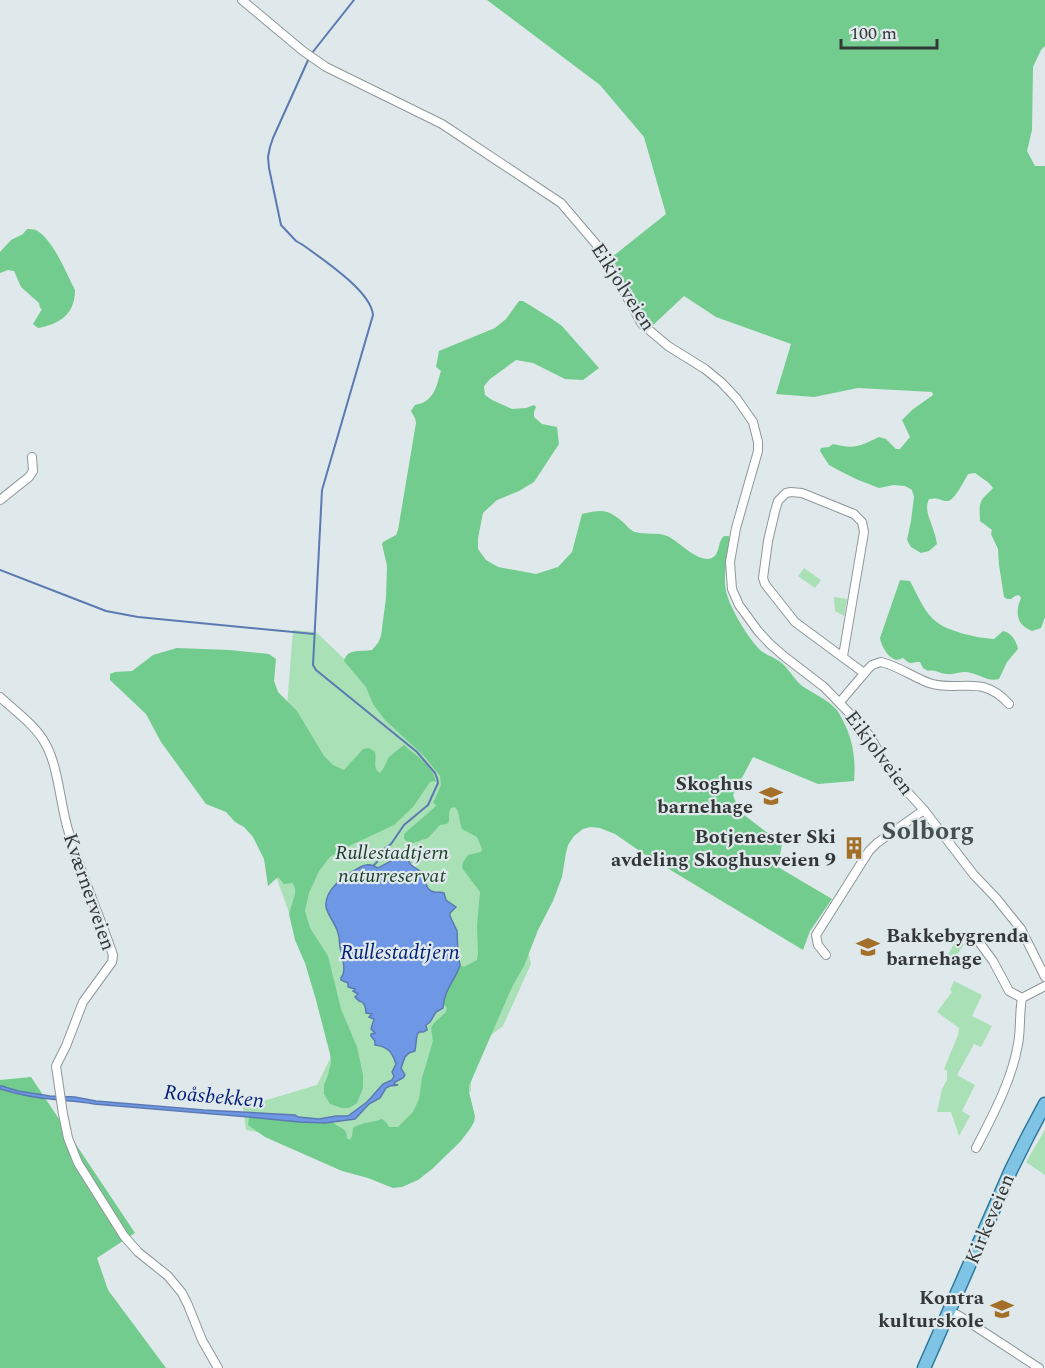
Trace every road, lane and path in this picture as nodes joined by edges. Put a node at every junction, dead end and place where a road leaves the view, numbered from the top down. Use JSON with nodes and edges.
{"nodes":[{"id":1,"x":242,"y":0,"type":"edge"},
{"id":2,"x":32,"y":457,"type":"dead end"},
{"id":3,"x":0,"y":500,"type":"edge"},
{"id":4,"x":843,"y":656,"type":"junction"},
{"id":5,"x":864,"y":673,"type":"junction"},
{"id":6,"x":0,"y":697,"type":"edge"},
{"id":7,"x":840,"y":702,"type":"junction"},
{"id":8,"x":1008,"y":704,"type":"dead end"},
{"id":9,"x":924,"y":810,"type":"junction"},
{"id":10,"x":979,"y":942,"type":"dead end"},
{"id":11,"x":825,"y":955,"type":"dead end"},
{"id":12,"x":1045,"y":977,"type":"edge"},
{"id":13,"x":1045,"y":986,"type":"edge"},
{"id":14,"x":1022,"y":998,"type":"junction"},
{"id":15,"x":1045,"y":1104,"type":"edge"},
{"id":16,"x":976,"y":1148,"type":"dead end"},
{"id":17,"x":950,"y":1311,"type":"junction"},
{"id":18,"x":218,"y":1368,"type":"edge"},
{"id":19,"x":924,"y":1368,"type":"edge"},
{"id":20,"x":1039,"y":1368,"type":"edge"}],
"edges":[{"from":1,"to":7,"type":"street","name":"Eikjolveien"},
{"from":2,"to":3,"type":"street"},
{"from":4,"to":4,"type":"street"},
{"from":4,"to":5,"type":"street"},
{"from":5,"to":7,"type":"street","name":"Eikjolveien"},
{"from":5,"to":8,"type":"street"},
{"from":6,"to":18,"type":"street","name":"Kværnerveien"},
{"from":7,"to":9,"type":"street","name":"Eikjolveien"},
{"from":9,"to":11,"type":"street"},
{"from":9,"to":12,"type":"street","name":"Eikjolveien"},
{"from":10,"to":14,"type":"street"},
{"from":13,"to":14,"type":"street"},
{"from":14,"to":16,"type":"street"},
{"from":15,"to":17,"type":"main road","name":"Kirkeveien"},
{"from":17,"to":19,"type":"main road","name":"Kirkeveien"},
{"from":17,"to":20,"type":"street"}]}
